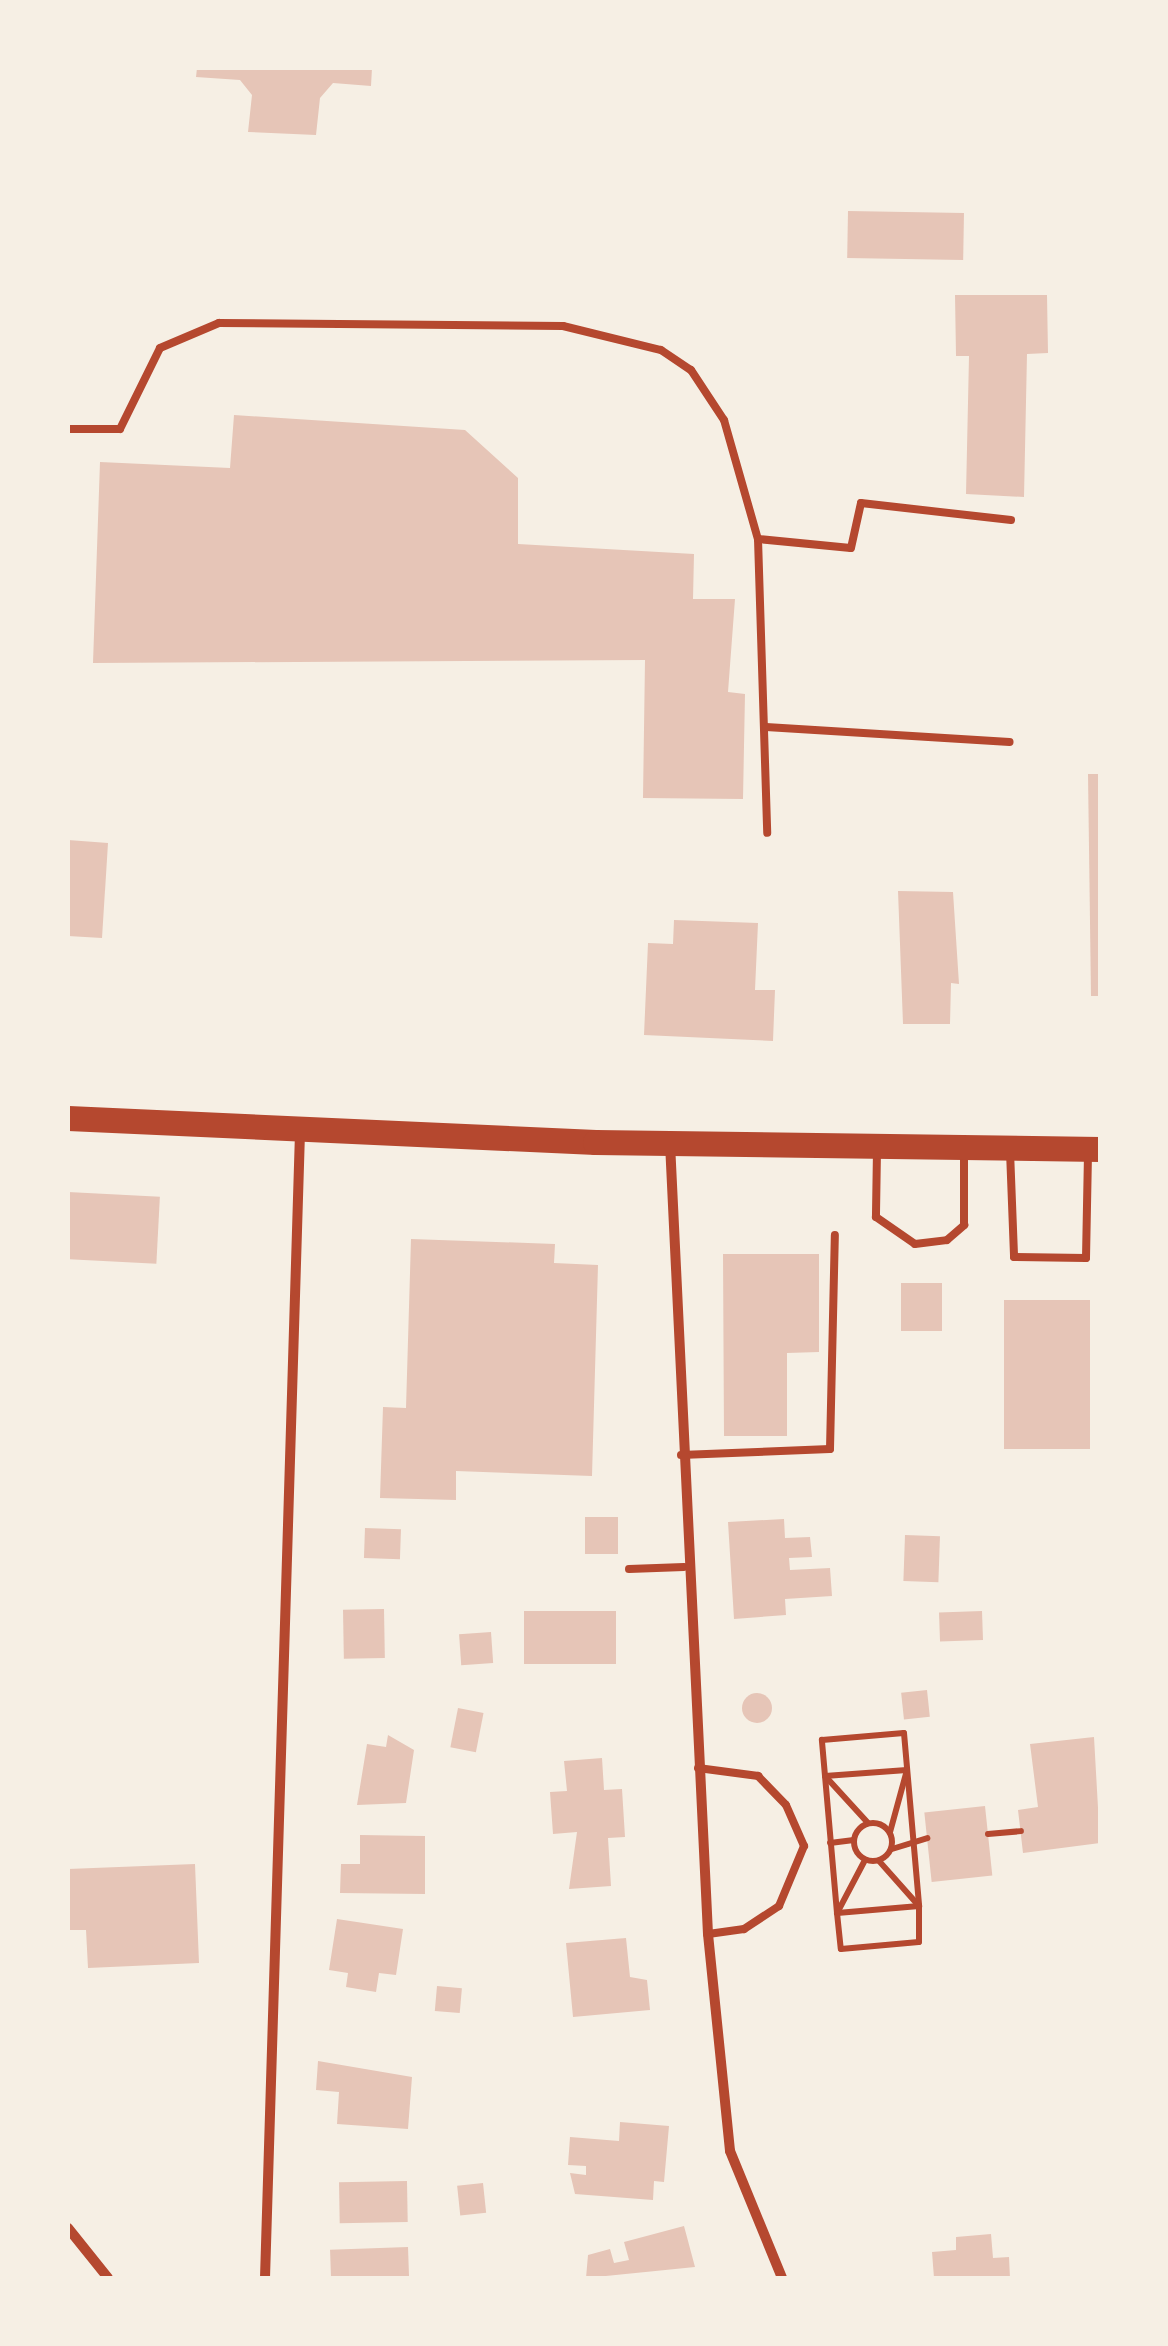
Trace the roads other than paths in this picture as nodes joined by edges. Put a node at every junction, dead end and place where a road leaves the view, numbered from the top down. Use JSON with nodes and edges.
{"nodes":[{"id":1,"x":68,"y":429,"type":"edge"},
{"id":2,"x":1011,"y":520,"type":"dead end"},
{"id":3,"x":758,"y":539,"type":"junction"},
{"id":4,"x":766,"y":727,"type":"junction"},
{"id":5,"x":1010,"y":742,"type":"dead end"},
{"id":6,"x":766,"y":834,"type":"dead end"},
{"id":7,"x":68,"y":1118,"type":"edge"},
{"id":8,"x":300,"y":1126,"type":"junction"},
{"id":9,"x":670,"y":1143,"type":"junction"},
{"id":10,"x":877,"y":1146,"type":"junction"},
{"id":11,"x":964,"y":1146,"type":"junction"},
{"id":12,"x":1010,"y":1146,"type":"junction"},
{"id":13,"x":1094,"y":1149,"type":"edge"},
{"id":14,"x":835,"y":1236,"type":"dead end"},
{"id":15,"x":1086,"y":1258,"type":"junction"},
{"id":16,"x":1100,"y":1258,"type":"edge"},
{"id":17,"x":680,"y":1455,"type":"junction"},
{"id":18,"x":684,"y":1567,"type":"junction"},
{"id":19,"x":630,"y":1569,"type":"dead end"},
{"id":20,"x":698,"y":1768,"type":"junction"},
{"id":21,"x":708,"y":1934,"type":"junction"},
{"id":22,"x":68,"y":2228,"type":"edge"},
{"id":23,"x":108,"y":2278,"type":"edge"},
{"id":24,"x":264,"y":2278,"type":"edge"},
{"id":25,"x":782,"y":2278,"type":"edge"}],
"edges":[{"from":1,"to":3,"type":"lane"},
{"from":2,"to":3,"type":"lane"},
{"from":3,"to":4,"type":"lane"},
{"from":4,"to":5,"type":"lane"},
{"from":4,"to":6,"type":"lane"},
{"from":7,"to":8,"type":"main road"},
{"from":8,"to":9,"type":"main road"},
{"from":8,"to":24,"type":"street"},
{"from":9,"to":10,"type":"main road"},
{"from":9,"to":17,"type":"street"},
{"from":10,"to":11,"type":"main road"},
{"from":10,"to":11,"type":"lane"},
{"from":11,"to":12,"type":"main road"},
{"from":12,"to":13,"type":"main road"},
{"from":12,"to":15,"type":"lane"},
{"from":13,"to":15,"type":"lane"},
{"from":14,"to":17,"type":"lane"},
{"from":15,"to":16,"type":"lane"},
{"from":17,"to":18,"type":"street"},
{"from":18,"to":19,"type":"lane"},
{"from":18,"to":20,"type":"street"},
{"from":20,"to":21,"type":"street"},
{"from":20,"to":21,"type":"lane"},
{"from":21,"to":25,"type":"street"},
{"from":22,"to":23,"type":"street"}]}
